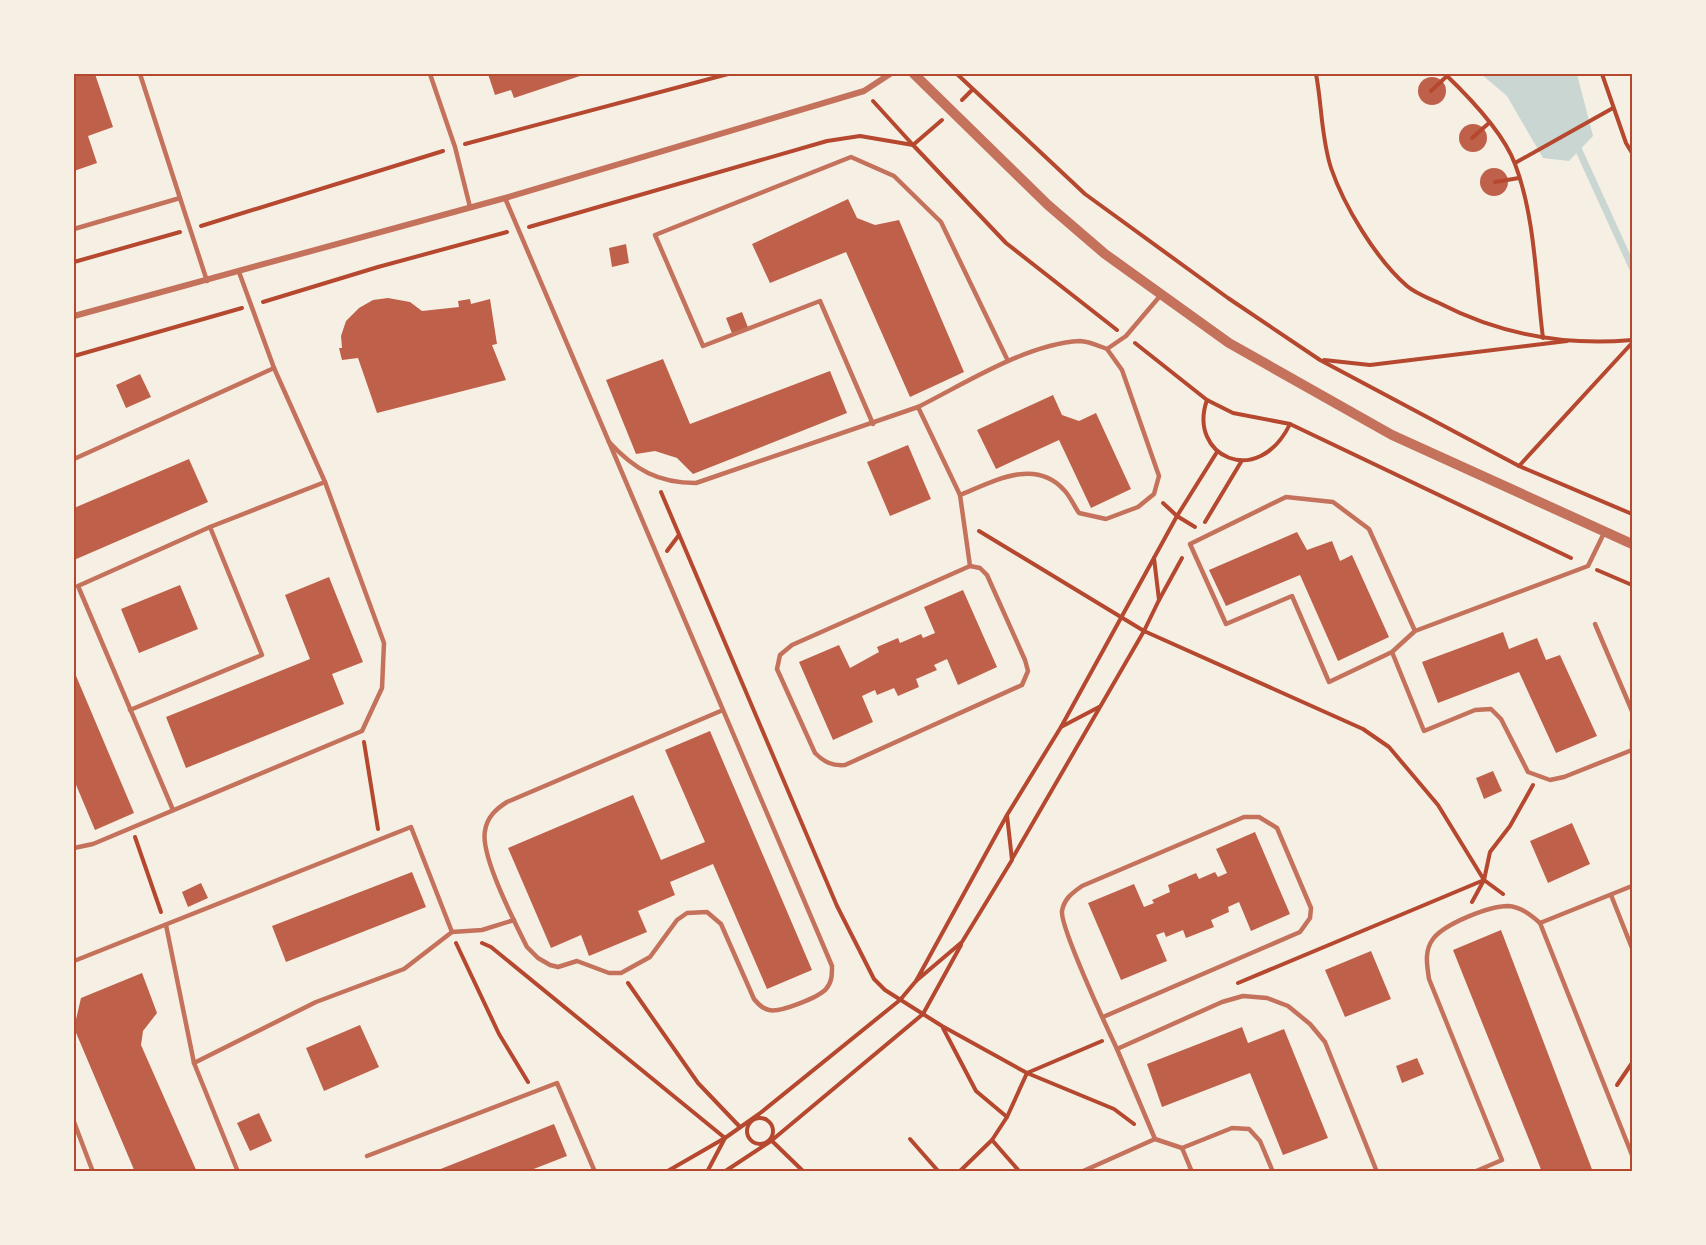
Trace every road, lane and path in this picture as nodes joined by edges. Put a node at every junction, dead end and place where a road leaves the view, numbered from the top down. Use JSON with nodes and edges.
{"nodes":[{"id":1,"x":140,"y":74,"type":"edge"},
{"id":2,"x":430,"y":74,"type":"edge"},
{"id":3,"x":728,"y":74,"type":"edge"},
{"id":4,"x":890,"y":74,"type":"edge"},
{"id":5,"x":914,"y":74,"type":"edge"},
{"id":6,"x":957,"y":74,"type":"edge"},
{"id":7,"x":1316,"y":74,"type":"edge"},
{"id":8,"x":1602,"y":74,"type":"edge"},
{"id":9,"x":1446,"y":75,"type":"edge"},
{"id":10,"x":864,"y":91,"type":"junction"},
{"id":11,"x":1431,"y":91,"type":"dead end"},
{"id":12,"x":1613,"y":108,"type":"junction"},
{"id":13,"x":1489,"y":123,"type":"junction"},
{"id":14,"x":1472,"y":138,"type":"dead end"},
{"id":15,"x":913,"y":145,"type":"junction"},
{"id":16,"x":455,"y":147,"type":"junction"},
{"id":17,"x":1632,"y":153,"type":"edge"},
{"id":18,"x":1515,"y":163,"type":"junction"},
{"id":19,"x":1519,"y":178,"type":"junction"},
{"id":20,"x":1495,"y":182,"type":"dead end"},
{"id":21,"x":180,"y":198,"type":"junction"},
{"id":22,"x":505,"y":198,"type":"junction"},
{"id":23,"x":470,"y":207,"type":"junction"},
{"id":24,"x":74,"y":229,"type":"edge"},
{"id":25,"x":190,"y":229,"type":"junction"},
{"id":26,"x":519,"y":229,"type":"junction"},
{"id":27,"x":74,"y":262,"type":"edge"},
{"id":28,"x":239,"y":273,"type":"junction"},
{"id":29,"x":207,"y":281,"type":"junction"},
{"id":30,"x":1160,"y":296,"type":"junction"},
{"id":31,"x":250,"y":306,"type":"junction"},
{"id":32,"x":74,"y":316,"type":"edge"},
{"id":33,"x":1126,"y":336,"type":"junction"},
{"id":34,"x":1543,"y":338,"type":"junction"},
{"id":35,"x":1575,"y":340,"type":"junction"},
{"id":36,"x":1632,"y":341,"type":"edge"},
{"id":37,"x":1107,"y":349,"type":"junction"},
{"id":38,"x":74,"y":356,"type":"edge"},
{"id":39,"x":1320,"y":360,"type":"junction"},
{"id":40,"x":1008,"y":361,"type":"junction"},
{"id":41,"x":274,"y":368,"type":"junction"},
{"id":42,"x":1207,"y":400,"type":"junction"},
{"id":43,"x":918,"y":407,"type":"junction"},
{"id":44,"x":873,"y":424,"type":"junction"},
{"id":45,"x":1290,"y":424,"type":"junction"},
{"id":46,"x":609,"y":442,"type":"junction"},
{"id":47,"x":1217,"y":452,"type":"junction"},
{"id":48,"x":74,"y":459,"type":"edge"},
{"id":49,"x":1241,"y":461,"type":"junction"},
{"id":50,"x":1520,"y":466,"type":"junction"},
{"id":51,"x":654,"y":477,"type":"junction"},
{"id":52,"x":325,"y":482,"type":"junction"},
{"id":53,"x":1154,"y":494,"type":"junction"},
{"id":54,"x":960,"y":495,"type":"junction"},
{"id":55,"x":1632,"y":514,"type":"edge"},
{"id":56,"x":1177,"y":516,"type":"junction"},
{"id":57,"x":963,"y":520,"type":"junction"},
{"id":58,"x":210,"y":527,"type":"junction"},
{"id":59,"x":1199,"y":530,"type":"dead end"},
{"id":60,"x":1605,"y":531,"type":"junction"},
{"id":61,"x":1632,"y":544,"type":"edge"},
{"id":62,"x":1154,"y":558,"type":"junction"},
{"id":63,"x":970,"y":566,"type":"junction"},
{"id":64,"x":1588,"y":566,"type":"junction"},
{"id":65,"x":1632,"y":585,"type":"edge"},
{"id":66,"x":1120,"y":619,"type":"junction"},
{"id":67,"x":1595,"y":624,"type":"dead end"},
{"id":68,"x":1144,"y":631,"type":"junction"},
{"id":69,"x":1415,"y":631,"type":"junction"},
{"id":70,"x":1392,"y":652,"type":"junction"},
{"id":71,"x":1099,"y":707,"type":"junction"},
{"id":72,"x":130,"y":710,"type":"junction"},
{"id":73,"x":723,"y":710,"type":"junction"},
{"id":74,"x":1632,"y":711,"type":"edge"},
{"id":75,"x":1061,"y":727,"type":"junction"},
{"id":76,"x":362,"y":731,"type":"junction"},
{"id":77,"x":1632,"y":741,"type":"edge"},
{"id":78,"x":1632,"y":751,"type":"edge"},
{"id":79,"x":1538,"y":777,"type":"junction"},
{"id":80,"x":173,"y":810,"type":"junction"},
{"id":81,"x":1006,"y":814,"type":"junction"},
{"id":82,"x":132,"y":827,"type":"junction"},
{"id":83,"x":380,"y":839,"type":"junction"},
{"id":84,"x":74,"y":848,"type":"edge"},
{"id":85,"x":1012,"y":860,"type":"junction"},
{"id":86,"x":1484,"y":880,"type":"junction"},
{"id":87,"x":1632,"y":886,"type":"edge"},
{"id":88,"x":1611,"y":895,"type":"junction"},
{"id":89,"x":1528,"y":912,"type":"junction"},
{"id":90,"x":514,"y":920,"type":"junction"},
{"id":91,"x":1462,"y":920,"type":"junction"},
{"id":92,"x":1540,"y":923,"type":"junction"},
{"id":93,"x":166,"y":924,"type":"junction"},
{"id":94,"x":452,"y":932,"type":"junction"},
{"id":95,"x":963,"y":942,"type":"junction"},
{"id":96,"x":1632,"y":948,"type":"edge"},
{"id":97,"x":74,"y":961,"type":"edge"},
{"id":98,"x":621,"y":973,"type":"junction"},
{"id":99,"x":916,"y":981,"type":"junction"},
{"id":100,"x":1232,"y":986,"type":"dead end"},
{"id":101,"x":900,"y":1000,"type":"junction"},
{"id":102,"x":923,"y":1014,"type":"junction"},
{"id":103,"x":1103,"y":1017,"type":"junction"},
{"id":104,"x":942,"y":1026,"type":"junction"},
{"id":105,"x":1112,"y":1037,"type":"junction"},
{"id":106,"x":1117,"y":1049,"type":"junction"},
{"id":107,"x":194,"y":1062,"type":"junction"},
{"id":108,"x":1632,"y":1063,"type":"edge"},
{"id":109,"x":1027,"y":1073,"type":"junction"},
{"id":110,"x":532,"y":1091,"type":"junction"},
{"id":111,"x":1609,"y":1096,"type":"junction"},
{"id":112,"x":1007,"y":1117,"type":"junction"},
{"id":113,"x":74,"y":1122,"type":"edge"},
{"id":114,"x":748,"y":1123,"type":"junction"},
{"id":115,"x":740,"y":1128,"type":"junction"},
{"id":116,"x":725,"y":1138,"type":"junction"},
{"id":117,"x":910,"y":1139,"type":"dead end"},
{"id":118,"x":1155,"y":1139,"type":"junction"},
{"id":119,"x":770,"y":1140,"type":"junction"},
{"id":120,"x":992,"y":1140,"type":"junction"},
{"id":121,"x":1182,"y":1148,"type":"junction"},
{"id":122,"x":1632,"y":1155,"type":"edge"},
{"id":123,"x":367,"y":1156,"type":"dead end"},
{"id":124,"x":93,"y":1172,"type":"edge"},
{"id":125,"x":238,"y":1172,"type":"edge"},
{"id":126,"x":595,"y":1172,"type":"edge"},
{"id":127,"x":666,"y":1172,"type":"edge"},
{"id":128,"x":707,"y":1172,"type":"edge"},
{"id":129,"x":724,"y":1172,"type":"edge"},
{"id":130,"x":804,"y":1172,"type":"edge"},
{"id":131,"x":939,"y":1172,"type":"edge"},
{"id":132,"x":959,"y":1172,"type":"edge"},
{"id":133,"x":1020,"y":1172,"type":"edge"},
{"id":134,"x":1081,"y":1172,"type":"edge"},
{"id":135,"x":1192,"y":1172,"type":"edge"},
{"id":136,"x":1274,"y":1172,"type":"edge"},
{"id":137,"x":1377,"y":1172,"type":"edge"},
{"id":138,"x":1474,"y":1172,"type":"edge"}],
"edges":[{"from":1,"to":21,"type":"lane"},
{"from":2,"to":16,"type":"lane"},
{"from":3,"to":16,"type":"path"},
{"from":4,"to":10,"type":"street"},
{"from":5,"to":30,"type":"street"},
{"from":6,"to":39,"type":"path"},
{"from":7,"to":34,"type":"path"},
{"from":8,"to":12,"type":"path"},
{"from":9,"to":11,"type":"path"},
{"from":9,"to":13,"type":"path"},
{"from":10,"to":15,"type":"path"},
{"from":10,"to":22,"type":"street"},
{"from":12,"to":17,"type":"path"},
{"from":12,"to":18,"type":"path"},
{"from":13,"to":14,"type":"path"},
{"from":13,"to":18,"type":"path"},
{"from":15,"to":26,"type":"path"},
{"from":15,"to":33,"type":"path"},
{"from":16,"to":23,"type":"lane"},
{"from":16,"to":25,"type":"path"},
{"from":18,"to":19,"type":"path"},
{"from":19,"to":20,"type":"path"},
{"from":19,"to":34,"type":"path"},
{"from":21,"to":24,"type":"lane"},
{"from":21,"to":25,"type":"lane"},
{"from":22,"to":23,"type":"street"},
{"from":22,"to":26,"type":"lane"},
{"from":23,"to":28,"type":"street"},
{"from":25,"to":27,"type":"path"},
{"from":25,"to":29,"type":"lane"},
{"from":26,"to":31,"type":"path"},
{"from":26,"to":46,"type":"lane"},
{"from":28,"to":29,"type":"street"},
{"from":28,"to":31,"type":"lane"},
{"from":29,"to":32,"type":"street"},
{"from":30,"to":33,"type":"lane"},
{"from":30,"to":60,"type":"street"},
{"from":31,"to":38,"type":"path"},
{"from":31,"to":41,"type":"lane"},
{"from":33,"to":37,"type":"lane"},
{"from":33,"to":42,"type":"path"},
{"from":34,"to":35,"type":"path"},
{"from":35,"to":36,"type":"path"},
{"from":35,"to":39,"type":"path"},
{"from":36,"to":50,"type":"path"},
{"from":37,"to":40,"type":"lane"},
{"from":37,"to":53,"type":"lane"},
{"from":39,"to":50,"type":"path"},
{"from":40,"to":43,"type":"lane"},
{"from":40,"to":44,"type":"lane"},
{"from":41,"to":48,"type":"lane"},
{"from":41,"to":52,"type":"lane"},
{"from":42,"to":45,"type":"path"},
{"from":42,"to":47,"type":"path"},
{"from":43,"to":44,"type":"lane"},
{"from":43,"to":54,"type":"lane"},
{"from":44,"to":51,"type":"lane"},
{"from":45,"to":49,"type":"path"},
{"from":45,"to":64,"type":"path"},
{"from":46,"to":51,"type":"lane"},
{"from":46,"to":73,"type":"lane"},
{"from":47,"to":49,"type":"path"},
{"from":47,"to":56,"type":"path"},
{"from":49,"to":59,"type":"path"},
{"from":50,"to":55,"type":"path"},
{"from":51,"to":101,"type":"path"},
{"from":52,"to":58,"type":"lane"},
{"from":52,"to":76,"type":"lane"},
{"from":53,"to":54,"type":"lane"},
{"from":53,"to":56,"type":"path"},
{"from":54,"to":57,"type":"lane"},
{"from":56,"to":62,"type":"path"},
{"from":57,"to":63,"type":"lane"},
{"from":57,"to":66,"type":"path"},
{"from":58,"to":72,"type":"lane"},
{"from":58,"to":72,"type":"lane"},
{"from":60,"to":61,"type":"street"},
{"from":60,"to":64,"type":"lane"},
{"from":62,"to":66,"type":"path"},
{"from":62,"to":68,"type":"path"},
{"from":63,"to":63,"type":"lane"},
{"from":64,"to":65,"type":"path"},
{"from":64,"to":69,"type":"lane"},
{"from":66,"to":68,"type":"path"},
{"from":66,"to":75,"type":"path"},
{"from":67,"to":74,"type":"lane"},
{"from":68,"to":71,"type":"path"},
{"from":68,"to":86,"type":"path"},
{"from":69,"to":70,"type":"lane"},
{"from":69,"to":70,"type":"lane"},
{"from":70,"to":79,"type":"lane"},
{"from":71,"to":75,"type":"path"},
{"from":71,"to":85,"type":"path"},
{"from":72,"to":80,"type":"lane"},
{"from":73,"to":90,"type":"lane"},
{"from":73,"to":98,"type":"lane"},
{"from":75,"to":81,"type":"path"},
{"from":76,"to":80,"type":"lane"},
{"from":76,"to":83,"type":"path"},
{"from":77,"to":78,"type":"lane"},
{"from":78,"to":79,"type":"lane"},
{"from":79,"to":86,"type":"path"},
{"from":80,"to":82,"type":"lane"},
{"from":81,"to":85,"type":"path"},
{"from":81,"to":99,"type":"path"},
{"from":82,"to":84,"type":"lane"},
{"from":82,"to":93,"type":"path"},
{"from":83,"to":93,"type":"lane"},
{"from":83,"to":94,"type":"lane"},
{"from":85,"to":95,"type":"path"},
{"from":86,"to":89,"type":"path"},
{"from":86,"to":91,"type":"path"},
{"from":86,"to":100,"type":"path"},
{"from":87,"to":88,"type":"lane"},
{"from":88,"to":92,"type":"lane"},
{"from":88,"to":96,"type":"lane"},
{"from":89,"to":91,"type":"lane"},
{"from":89,"to":92,"type":"lane"},
{"from":90,"to":94,"type":"lane"},
{"from":90,"to":98,"type":"lane"},
{"from":91,"to":138,"type":"lane"},
{"from":92,"to":111,"type":"lane"},
{"from":93,"to":97,"type":"lane"},
{"from":93,"to":107,"type":"lane"},
{"from":94,"to":107,"type":"lane"},
{"from":94,"to":110,"type":"path"},
{"from":94,"to":116,"type":"path"},
{"from":95,"to":99,"type":"path"},
{"from":95,"to":102,"type":"path"},
{"from":98,"to":115,"type":"path"},
{"from":99,"to":101,"type":"path"},
{"from":101,"to":102,"type":"path"},
{"from":101,"to":114,"type":"path"},
{"from":102,"to":104,"type":"path"},
{"from":102,"to":119,"type":"path"},
{"from":103,"to":103,"type":"lane"},
{"from":103,"to":105,"type":"lane"},
{"from":104,"to":109,"type":"path"},
{"from":104,"to":112,"type":"path"},
{"from":105,"to":106,"type":"lane"},
{"from":105,"to":109,"type":"path"},
{"from":106,"to":118,"type":"lane"},
{"from":106,"to":137,"type":"lane"},
{"from":107,"to":125,"type":"lane"},
{"from":108,"to":111,"type":"path"},
{"from":109,"to":112,"type":"path"},
{"from":109,"to":118,"type":"path"},
{"from":110,"to":123,"type":"lane"},
{"from":110,"to":126,"type":"lane"},
{"from":111,"to":122,"type":"lane"},
{"from":112,"to":120,"type":"path"},
{"from":113,"to":124,"type":"lane"},
{"from":114,"to":115,"type":"path"},
{"from":114,"to":119,"type":"path"},
{"from":114,"to":119,"type":"path"},
{"from":115,"to":116,"type":"path"},
{"from":116,"to":127,"type":"path"},
{"from":116,"to":128,"type":"path"},
{"from":117,"to":131,"type":"path"},
{"from":118,"to":121,"type":"lane"},
{"from":118,"to":134,"type":"lane"},
{"from":119,"to":129,"type":"path"},
{"from":119,"to":130,"type":"path"},
{"from":120,"to":132,"type":"path"},
{"from":120,"to":133,"type":"path"},
{"from":121,"to":135,"type":"lane"},
{"from":121,"to":136,"type":"lane"}]}
